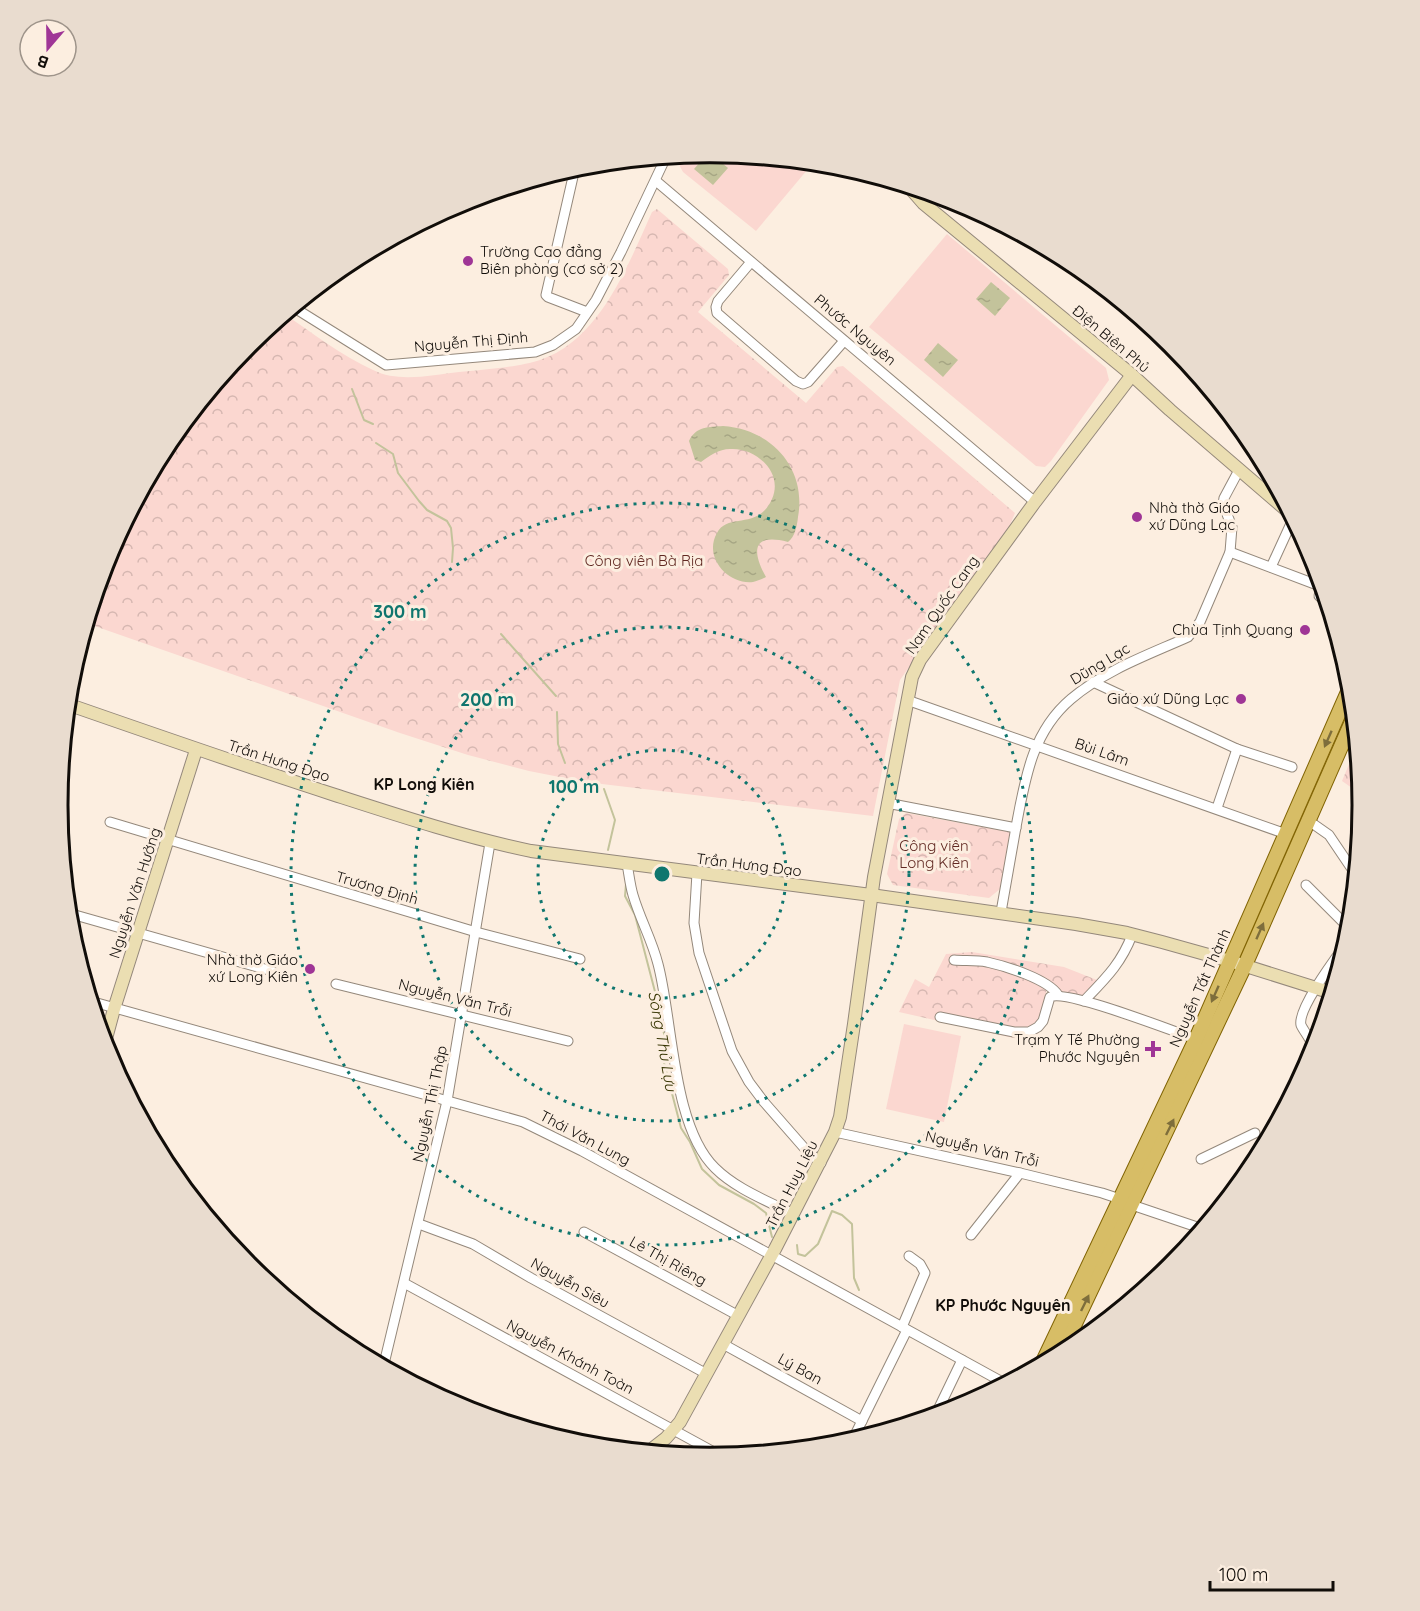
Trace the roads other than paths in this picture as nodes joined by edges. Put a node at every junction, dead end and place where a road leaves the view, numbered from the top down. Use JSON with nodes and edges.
{"nodes":[{"id":1,"x":663,"y":164,"type":"edge"},
{"id":2,"x":572,"y":178,"type":"edge"},
{"id":3,"x":656,"y":181,"type":"junction"},
{"id":4,"x":920,"y":198,"type":"edge"},
{"id":5,"x":751,"y":262,"type":"junction"},
{"id":6,"x":300,"y":311,"type":"edge"},
{"id":7,"x":587,"y":312,"type":"junction"},
{"id":8,"x":844,"y":341,"type":"junction"},
{"id":9,"x":1132,"y":375,"type":"junction"},
{"id":10,"x":1239,"y":470,"type":"junction"},
{"id":11,"x":1035,"y":502,"type":"junction"},
{"id":12,"x":1276,"y":502,"type":"edge"},
{"id":13,"x":1289,"y":527,"type":"edge"},
{"id":14,"x":1230,"y":552,"type":"junction"},
{"id":15,"x":1271,"y":567,"type":"junction"},
{"id":16,"x":1312,"y":582,"type":"edge"},
{"id":17,"x":1093,"y":682,"type":"junction"},
{"id":18,"x":907,"y":700,"type":"junction"},
{"id":19,"x":1344,"y":703,"type":"edge"},
{"id":20,"x":75,"y":707,"type":"edge"},
{"id":21,"x":1348,"y":731,"type":"edge"},
{"id":22,"x":1036,"y":744,"type":"junction"},
{"id":23,"x":1238,"y":749,"type":"junction"},
{"id":24,"x":196,"y":750,"type":"junction"},
{"id":25,"x":1292,"y":767,"type":"dead end"},
{"id":26,"x":887,"y":803,"type":"junction"},
{"id":27,"x":1217,"y":808,"type":"junction"},
{"id":28,"x":1309,"y":821,"type":"junction"},
{"id":29,"x":110,"y":822,"type":"dead end"},
{"id":30,"x":1016,"y":828,"type":"junction"},
{"id":31,"x":1286,"y":834,"type":"junction"},
{"id":32,"x":168,"y":838,"type":"junction"},
{"id":33,"x":490,"y":843,"type":"junction"},
{"id":34,"x":627,"y":864,"type":"junction"},
{"id":35,"x":1349,"y":865,"type":"edge"},
{"id":36,"x":697,"y":873,"type":"junction"},
{"id":37,"x":1306,"y":885,"type":"dead end"},
{"id":38,"x":871,"y":895,"type":"junction"},
{"id":39,"x":1000,"y":912,"type":"junction"},
{"id":40,"x":77,"y":916,"type":"edge"},
{"id":41,"x":1342,"y":921,"type":"edge"},
{"id":42,"x":476,"y":932,"type":"junction"},
{"id":43,"x":138,"y":933,"type":"junction"},
{"id":44,"x":1132,"y":935,"type":"junction"},
{"id":45,"x":580,"y":959,"type":"dead end"},
{"id":46,"x":954,"y":960,"type":"dead end"},
{"id":47,"x":1230,"y":961,"type":"junction"},
{"id":48,"x":1333,"y":962,"type":"edge"},
{"id":49,"x":1245,"y":965,"type":"junction"},
{"id":50,"x":272,"y":971,"type":"dead end"},
{"id":51,"x":336,"y":984,"type":"dead end"},
{"id":52,"x":1315,"y":988,"type":"junction"},
{"id":53,"x":1325,"y":991,"type":"edge"},
{"id":54,"x":1058,"y":995,"type":"junction"},
{"id":55,"x":1084,"y":1001,"type":"junction"},
{"id":56,"x":99,"y":1004,"type":"edge"},
{"id":57,"x":114,"y":1009,"type":"junction"},
{"id":58,"x":463,"y":1016,"type":"junction"},
{"id":59,"x":940,"y":1017,"type":"dead end"},
{"id":60,"x":108,"y":1030,"type":"edge"},
{"id":61,"x":1309,"y":1036,"type":"edge"},
{"id":62,"x":1196,"y":1039,"type":"junction"},
{"id":63,"x":568,"y":1041,"type":"dead end"},
{"id":64,"x":447,"y":1101,"type":"junction"},
{"id":65,"x":836,"y":1132,"type":"junction"},
{"id":66,"x":1255,"y":1133,"type":"dead end"},
{"id":67,"x":1201,"y":1159,"type":"dead end"},
{"id":68,"x":821,"y":1163,"type":"junction"},
{"id":69,"x":1020,"y":1173,"type":"junction"},
{"id":70,"x":1126,"y":1202,"type":"junction"},
{"id":71,"x":793,"y":1214,"type":"junction"},
{"id":72,"x":419,"y":1224,"type":"junction"},
{"id":73,"x":1195,"y":1226,"type":"edge"},
{"id":74,"x":584,"y":1232,"type":"dead end"},
{"id":75,"x":971,"y":1234,"type":"dead end"},
{"id":76,"x":771,"y":1256,"type":"junction"},
{"id":77,"x":909,"y":1256,"type":"dead end"},
{"id":78,"x":404,"y":1283,"type":"junction"},
{"id":79,"x":737,"y":1316,"type":"junction"},
{"id":80,"x":905,"y":1329,"type":"junction"},
{"id":81,"x":1066,"y":1340,"type":"edge"},
{"id":82,"x":723,"y":1344,"type":"junction"},
{"id":83,"x":1049,"y":1351,"type":"edge"},
{"id":84,"x":385,"y":1360,"type":"edge"},
{"id":85,"x":962,"y":1360,"type":"junction"},
{"id":86,"x":705,"y":1373,"type":"junction"},
{"id":87,"x":998,"y":1380,"type":"edge"},
{"id":88,"x":940,"y":1405,"type":"edge"},
{"id":89,"x":862,"y":1421,"type":"junction"},
{"id":90,"x":674,"y":1430,"type":"junction"},
{"id":91,"x":857,"y":1431,"type":"edge"},
{"id":92,"x":659,"y":1446,"type":"edge"},
{"id":93,"x":707,"y":1448,"type":"edge"}],
"edges":[{"from":1,"to":3,"type":"street","name":"Nguyễn Thị Định"},
{"from":2,"to":7,"type":"street"},
{"from":3,"to":5,"type":"street","name":"Phước Nguyên"},
{"from":3,"to":7,"type":"street","name":"Nguyễn Thị Định"},
{"from":4,"to":9,"type":"street","name":"Điện Biên Phủ"},
{"from":5,"to":8,"type":"street","name":"Phước Nguyên"},
{"from":5,"to":8,"type":"street"},
{"from":6,"to":7,"type":"street","name":"Nguyễn Thị Định"},
{"from":8,"to":11,"type":"street","name":"Phước Nguyên"},
{"from":9,"to":10,"type":"street","name":"Điện Biên Phủ"},
{"from":9,"to":11,"type":"street","name":"Nam Quốc Cang"},
{"from":10,"to":12,"type":"street","name":"Điện Biên Phủ"},
{"from":10,"to":14,"type":"street","name":"Dũng Lạc"},
{"from":11,"to":18,"type":"street","name":"Nam Quốc Cang"},
{"from":13,"to":15,"type":"street"},
{"from":14,"to":15,"type":"street"},
{"from":14,"to":17,"type":"street","name":"Dũng Lạc"},
{"from":15,"to":16,"type":"street"},
{"from":17,"to":22,"type":"street","name":"Dũng Lạc"},
{"from":17,"to":23,"type":"street"},
{"from":18,"to":22,"type":"street","name":"Bùi Lâm"},
{"from":18,"to":26,"type":"street","name":"Nam Quốc Cang"},
{"from":19,"to":31,"type":"main road","name":"Nguyễn Tất Thành","one_way":true},
{"from":20,"to":24,"type":"street","name":"Trần Hưng Đạo"},
{"from":21,"to":28,"type":"main road","name":"Nguyễn Tất Thành"},
{"from":22,"to":27,"type":"street","name":"Bùi Lâm"},
{"from":22,"to":30,"type":"street","name":"Dũng Lạc"},
{"from":23,"to":25,"type":"street"},
{"from":23,"to":27,"type":"street"},
{"from":24,"to":32,"type":"street","name":"Nguyễn Văn Hưởng"},
{"from":24,"to":33,"type":"street","name":"Trần Hưng Đạo"},
{"from":26,"to":30,"type":"street"},
{"from":26,"to":38,"type":"street","name":"Nam Quốc Cang"},
{"from":27,"to":31,"type":"street","name":"Bùi Lâm"},
{"from":28,"to":35,"type":"street"},
{"from":49,"to":28,"type":"main road","name":"Nguyễn Tất Thành","one_way":true},
{"from":29,"to":32,"type":"street","name":"Trương Định"},
{"from":30,"to":39,"type":"street","name":"Dũng Lạc"},
{"from":31,"to":47,"type":"main road","name":"Nguyễn Tất Thành"},
{"from":32,"to":42,"type":"street","name":"Trương Định"},
{"from":32,"to":43,"type":"street","name":"Nguyễn Văn Hưởng"},
{"from":33,"to":34,"type":"street","name":"Trần Hưng Đạo"},
{"from":33,"to":42,"type":"street","name":"Nguyễn Thị Thập"},
{"from":34,"to":36,"type":"street","name":"Trần Hưng Đạo"},
{"from":34,"to":71,"type":"street"},
{"from":36,"to":38,"type":"street","name":"Trần Hưng Đạo"},
{"from":36,"to":68,"type":"street"},
{"from":37,"to":41,"type":"street"},
{"from":38,"to":39,"type":"street","name":"Trần Hưng Đạo"},
{"from":38,"to":65,"type":"street","name":"Trần Huy Liệu"},
{"from":39,"to":44,"type":"street","name":"Trần Hưng Đạo"},
{"from":40,"to":43,"type":"street"},
{"from":42,"to":45,"type":"street","name":"Trương Định"},
{"from":42,"to":58,"type":"street","name":"Nguyễn Thị Thập"},
{"from":43,"to":50,"type":"street"},
{"from":43,"to":57,"type":"street","name":"Nguyễn Văn Hưởng"},
{"from":44,"to":47,"type":"street","name":"Trần Hưng Đạo"},
{"from":44,"to":55,"type":"street"},
{"from":46,"to":54,"type":"street"},
{"from":47,"to":49,"type":"street","name":"Trần Hưng Đạo"},
{"from":47,"to":62,"type":"main road","name":"Nguyễn Tất Thành","one_way":true},
{"from":48,"to":52,"type":"street"},
{"from":49,"to":52,"type":"street","name":"Trần Hưng Đạo"},
{"from":70,"to":49,"type":"main road","name":"Nguyễn Tất Thành","one_way":true},
{"from":51,"to":58,"type":"street","name":"Nguyễn Văn Trỗi"},
{"from":52,"to":53,"type":"street","name":"Trần Hưng Đạo"},
{"from":52,"to":61,"type":"street"},
{"from":54,"to":55,"type":"street"},
{"from":54,"to":59,"type":"street"},
{"from":55,"to":62,"type":"street"},
{"from":56,"to":57,"type":"street","name":"Thái Văn Lung"},
{"from":57,"to":60,"type":"street","name":"Nguyễn Văn Hưởng"},
{"from":57,"to":64,"type":"street","name":"Thái Văn Lung"},
{"from":58,"to":63,"type":"street","name":"Nguyễn Văn Trỗi"},
{"from":58,"to":64,"type":"street","name":"Nguyễn Thị Thập"},
{"from":62,"to":70,"type":"main road","name":"Nguyễn Tất Thành"},
{"from":64,"to":72,"type":"street","name":"Nguyễn Thị Thập"},
{"from":64,"to":76,"type":"street","name":"Thái Văn Lung"},
{"from":65,"to":68,"type":"street","name":"Trần Huy Liệu"},
{"from":65,"to":69,"type":"street","name":"Nguyễn Văn Trỗi"},
{"from":66,"to":67,"type":"street"},
{"from":68,"to":71,"type":"street","name":"Trần Huy Liệu"},
{"from":69,"to":70,"type":"street","name":"Nguyễn Văn Trỗi"},
{"from":69,"to":75,"type":"street"},
{"from":70,"to":73,"type":"street","name":"Nguyễn Văn Trỗi"},
{"from":81,"to":70,"type":"main road","name":"Nguyễn Tất Thành","one_way":true},
{"from":70,"to":83,"type":"main road","name":"Nguyễn Tất Thành"},
{"from":71,"to":76,"type":"street","name":"Trần Huy Liệu"},
{"from":72,"to":78,"type":"street","name":"Nguyễn Thị Thập"},
{"from":72,"to":86,"type":"street","name":"Nguyễn Siêu"},
{"from":74,"to":79,"type":"street","name":"Lê Thị Riêng"},
{"from":76,"to":79,"type":"street","name":"Trần Huy Liệu"},
{"from":76,"to":80,"type":"street","name":"Thái Văn Lung"},
{"from":77,"to":80,"type":"street"},
{"from":78,"to":84,"type":"street","name":"Nguyễn Thị Thập"},
{"from":78,"to":90,"type":"street","name":"Nguyễn Khánh Toàn"},
{"from":79,"to":82,"type":"street","name":"Trần Huy Liệu"},
{"from":80,"to":85,"type":"street","name":"Thái Văn Lung"},
{"from":80,"to":89,"type":"street"},
{"from":82,"to":86,"type":"street","name":"Trần Huy Liệu"},
{"from":82,"to":89,"type":"street","name":"Lý Ban"},
{"from":85,"to":87,"type":"street","name":"Thái Văn Lung"},
{"from":85,"to":88,"type":"street"},
{"from":86,"to":90,"type":"street","name":"Trần Huy Liệu"},
{"from":89,"to":91,"type":"street"},
{"from":90,"to":92,"type":"street","name":"Trần Huy Liệu"},
{"from":90,"to":93,"type":"street","name":"Nguyễn Khánh Toàn"}]}
